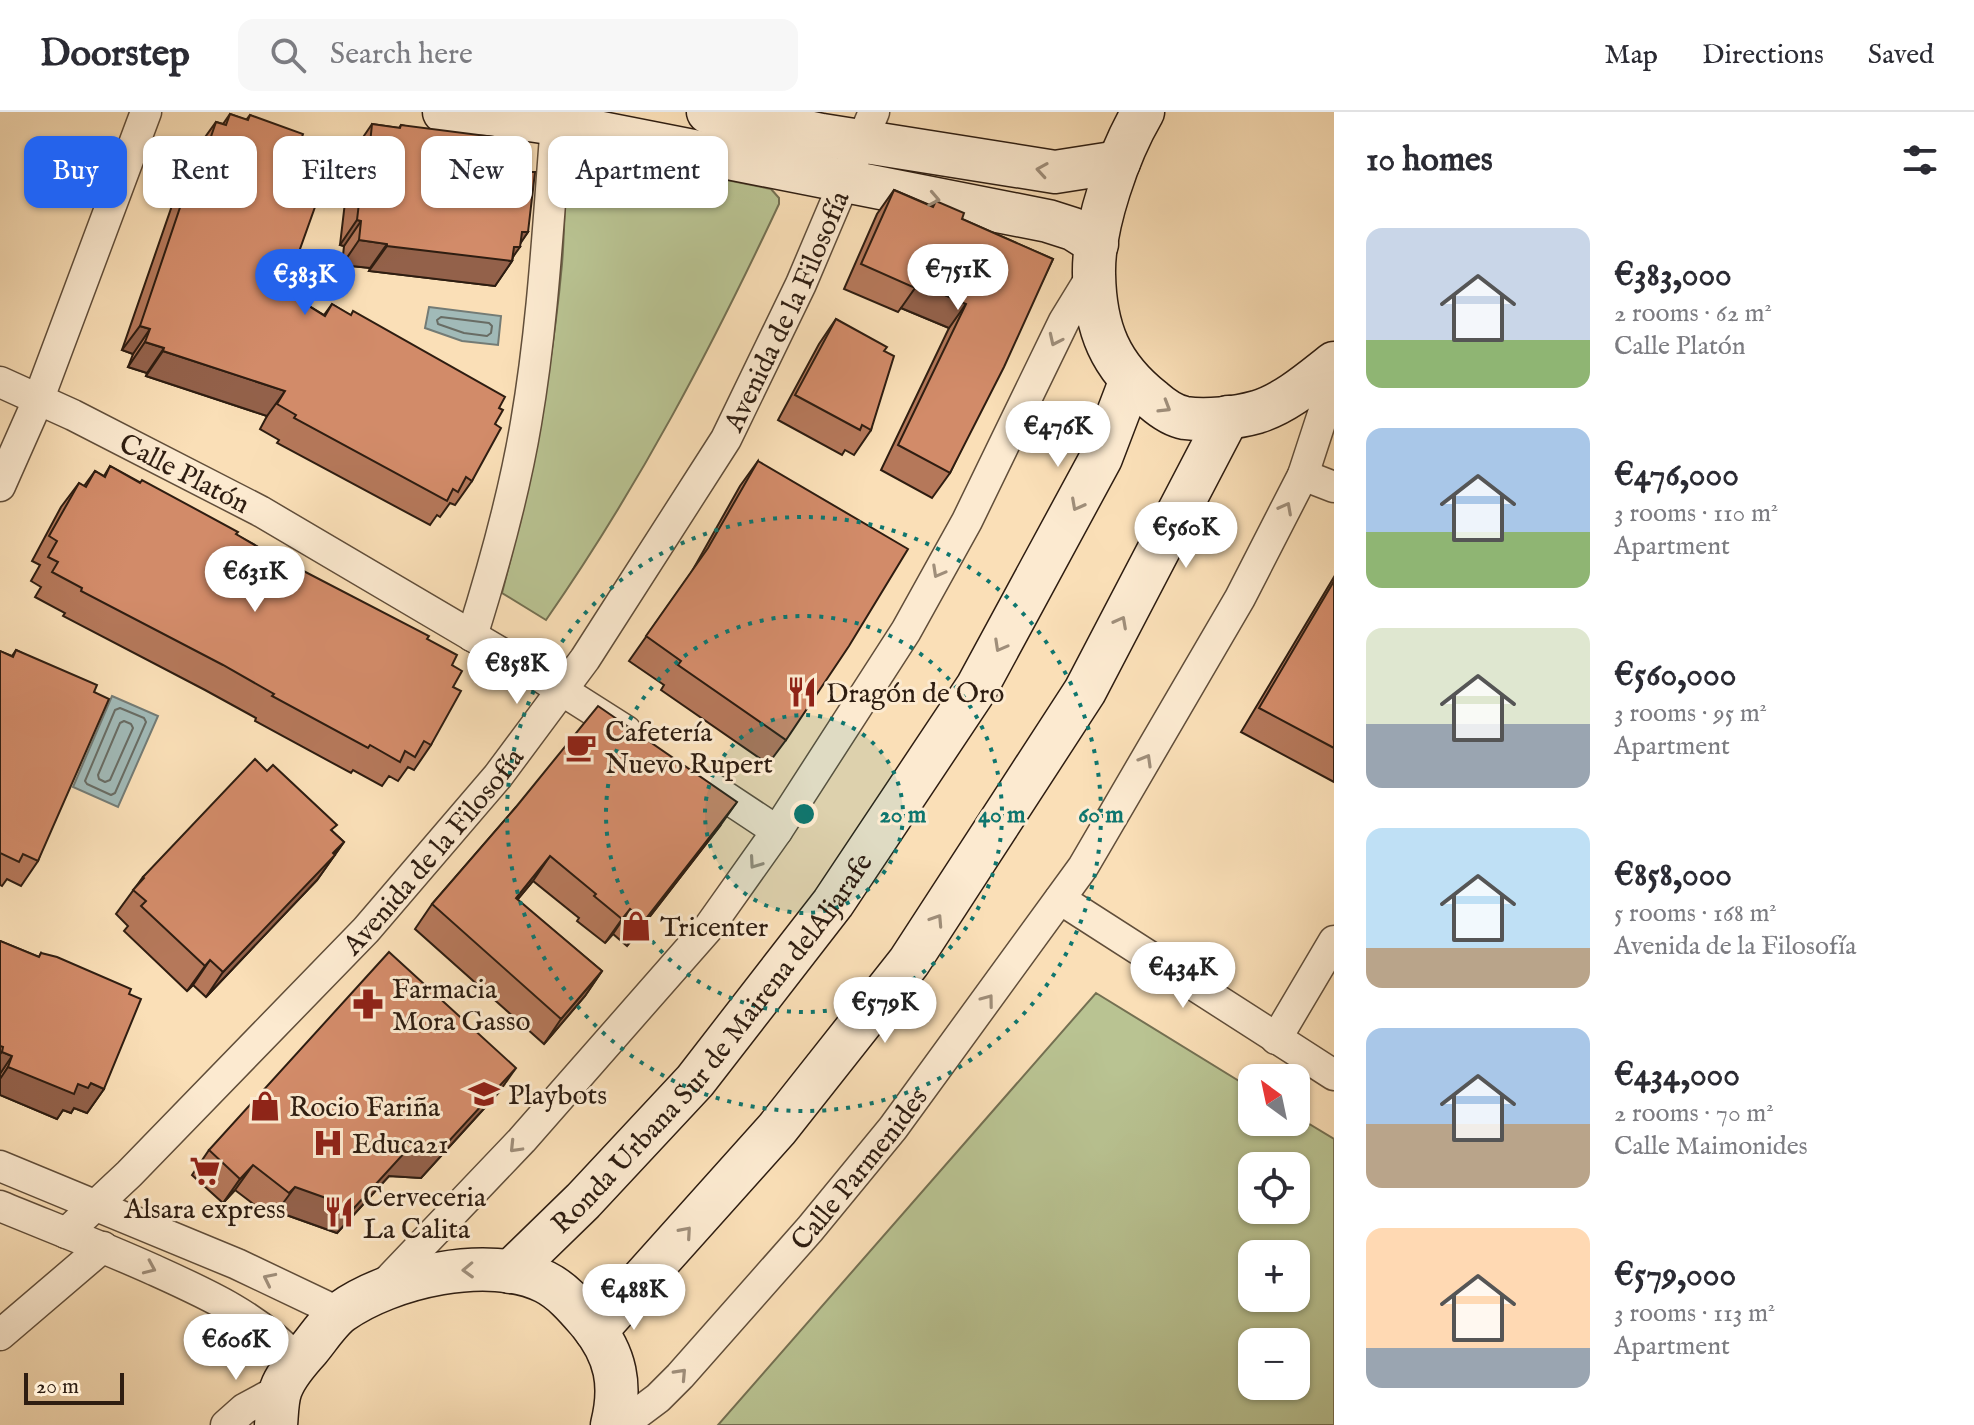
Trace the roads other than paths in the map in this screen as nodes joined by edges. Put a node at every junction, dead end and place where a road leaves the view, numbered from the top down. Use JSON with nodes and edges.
{"nodes":[{"id":1,"x":146,"y":112,"type":"edge"},
{"id":2,"x":444,"y":112,"type":"edge"},
{"id":3,"x":708,"y":112,"type":"edge"},
{"id":4,"x":1143,"y":112,"type":"edge"},
{"id":5,"x":556,"y":124,"type":"junction"},
{"id":6,"x":869,"y":126,"type":"edge"},
{"id":7,"x":1119,"y":162,"type":"junction"},
{"id":8,"x":846,"y":182,"type":"junction"},
{"id":9,"x":1095,"y":258,"type":"junction"},
{"id":10,"x":1334,"y":363,"type":"edge"},
{"id":11,"x":1334,"y":380,"type":"edge"},
{"id":12,"x":0,"y":382,"type":"edge"},
{"id":13,"x":1130,"y":382,"type":"junction"},
{"id":14,"x":39,"y":398,"type":"junction"},
{"id":15,"x":1228,"y":417,"type":"junction"},
{"id":16,"x":1303,"y":475,"type":"junction"},
{"id":17,"x":0,"y":486,"type":"edge"},
{"id":18,"x":1334,"y":487,"type":"edge"},
{"id":19,"x":472,"y":636,"type":"junction"},
{"id":20,"x":562,"y":690,"type":"junction"},
{"id":21,"x":645,"y":744,"type":"edge"},
{"id":22,"x":684,"y":770,"type":"edge"},
{"id":23,"x":777,"y":831,"type":"junction"},
{"id":24,"x":1060,"y":899,"type":"junction"},
{"id":25,"x":1334,"y":941,"type":"edge"},
{"id":26,"x":1276,"y":1039,"type":"junction"},
{"id":27,"x":1334,"y":1075,"type":"edge"},
{"id":28,"x":0,"y":1166,"type":"edge"},
{"id":29,"x":0,"y":1206,"type":"edge"},
{"id":30,"x":95,"y":1206,"type":"junction"},
{"id":31,"x":66,"y":1233,"type":"junction"},
{"id":32,"x":103,"y":1247,"type":"junction"},
{"id":33,"x":510,"y":1272,"type":"junction"},
{"id":34,"x":379,"y":1291,"type":"junction"},
{"id":35,"x":340,"y":1313,"type":"junction"},
{"id":36,"x":596,"y":1331,"type":"junction"},
{"id":37,"x":0,"y":1335,"type":"edge"},
{"id":38,"x":285,"y":1392,"type":"edge"},
{"id":39,"x":226,"y":1425,"type":"edge"},
{"id":40,"x":612,"y":1425,"type":"edge"},
{"id":41,"x":622,"y":1425,"type":"edge"}],
"edges":[{"from":1,"to":14,"type":"street"},
{"from":2,"to":5,"type":"street"},
{"from":3,"to":6,"type":"street"},
{"from":4,"to":7,"type":"street"},
{"from":5,"to":8,"type":"street"},
{"from":5,"to":19,"type":"street"},
{"from":7,"to":6,"type":"street","one_way":true},
{"from":6,"to":8,"type":"street","name":"Avenida de la Filosofía"},
{"from":7,"to":9,"type":"street"},
{"from":8,"to":9,"type":"street","one_way":true},
{"from":8,"to":20,"type":"street","name":"Avenida de la Filosofía"},
{"from":9,"to":13,"type":"street"},
{"from":9,"to":23,"type":"street","one_way":true},
{"from":10,"to":15,"type":"street"},
{"from":11,"to":16,"type":"street","name":"Calle Parmenides"},
{"from":12,"to":14,"type":"street","name":"Calle Platón"},
{"from":13,"to":15,"type":"street","one_way":true},
{"from":13,"to":33,"type":"street","name":"Ronda Urbana Sur de Mairena delAljarafe","one_way":true},
{"from":14,"to":17,"type":"street"},
{"from":14,"to":19,"type":"street","name":"Calle Platón"},
{"from":36,"to":15,"type":"street","one_way":true},
{"from":16,"to":18,"type":"street"},
{"from":24,"to":16,"type":"street","name":"Calle Parmenides","one_way":true},
{"from":19,"to":20,"type":"street","name":"Calle Platón"},
{"from":20,"to":21,"type":"street","name":"Calle Platón"},
{"from":20,"to":30,"type":"street","name":"Avenida de la Filosofía"},
{"from":22,"to":23,"type":"street"},
{"from":23,"to":34,"type":"street","one_way":true},
{"from":24,"to":26,"type":"street"},
{"from":41,"to":24,"type":"street","name":"Calle Parmenides","one_way":true},
{"from":25,"to":26,"type":"street"},
{"from":26,"to":27,"type":"street"},
{"from":28,"to":30,"type":"street"},
{"from":29,"to":31,"type":"street"},
{"from":30,"to":31,"type":"street","name":"Avenida de la Filosofía"},
{"from":35,"to":30,"type":"street","one_way":true},
{"from":31,"to":32,"type":"street"},
{"from":32,"to":37,"type":"street"},
{"from":32,"to":38,"type":"street","one_way":true},
{"from":33,"to":34,"type":"street","one_way":true},
{"from":33,"to":36,"type":"street"},
{"from":34,"to":35,"type":"street"},
{"from":35,"to":38,"type":"street"},
{"from":36,"to":40,"type":"street"},
{"from":38,"to":39,"type":"street"}]}
